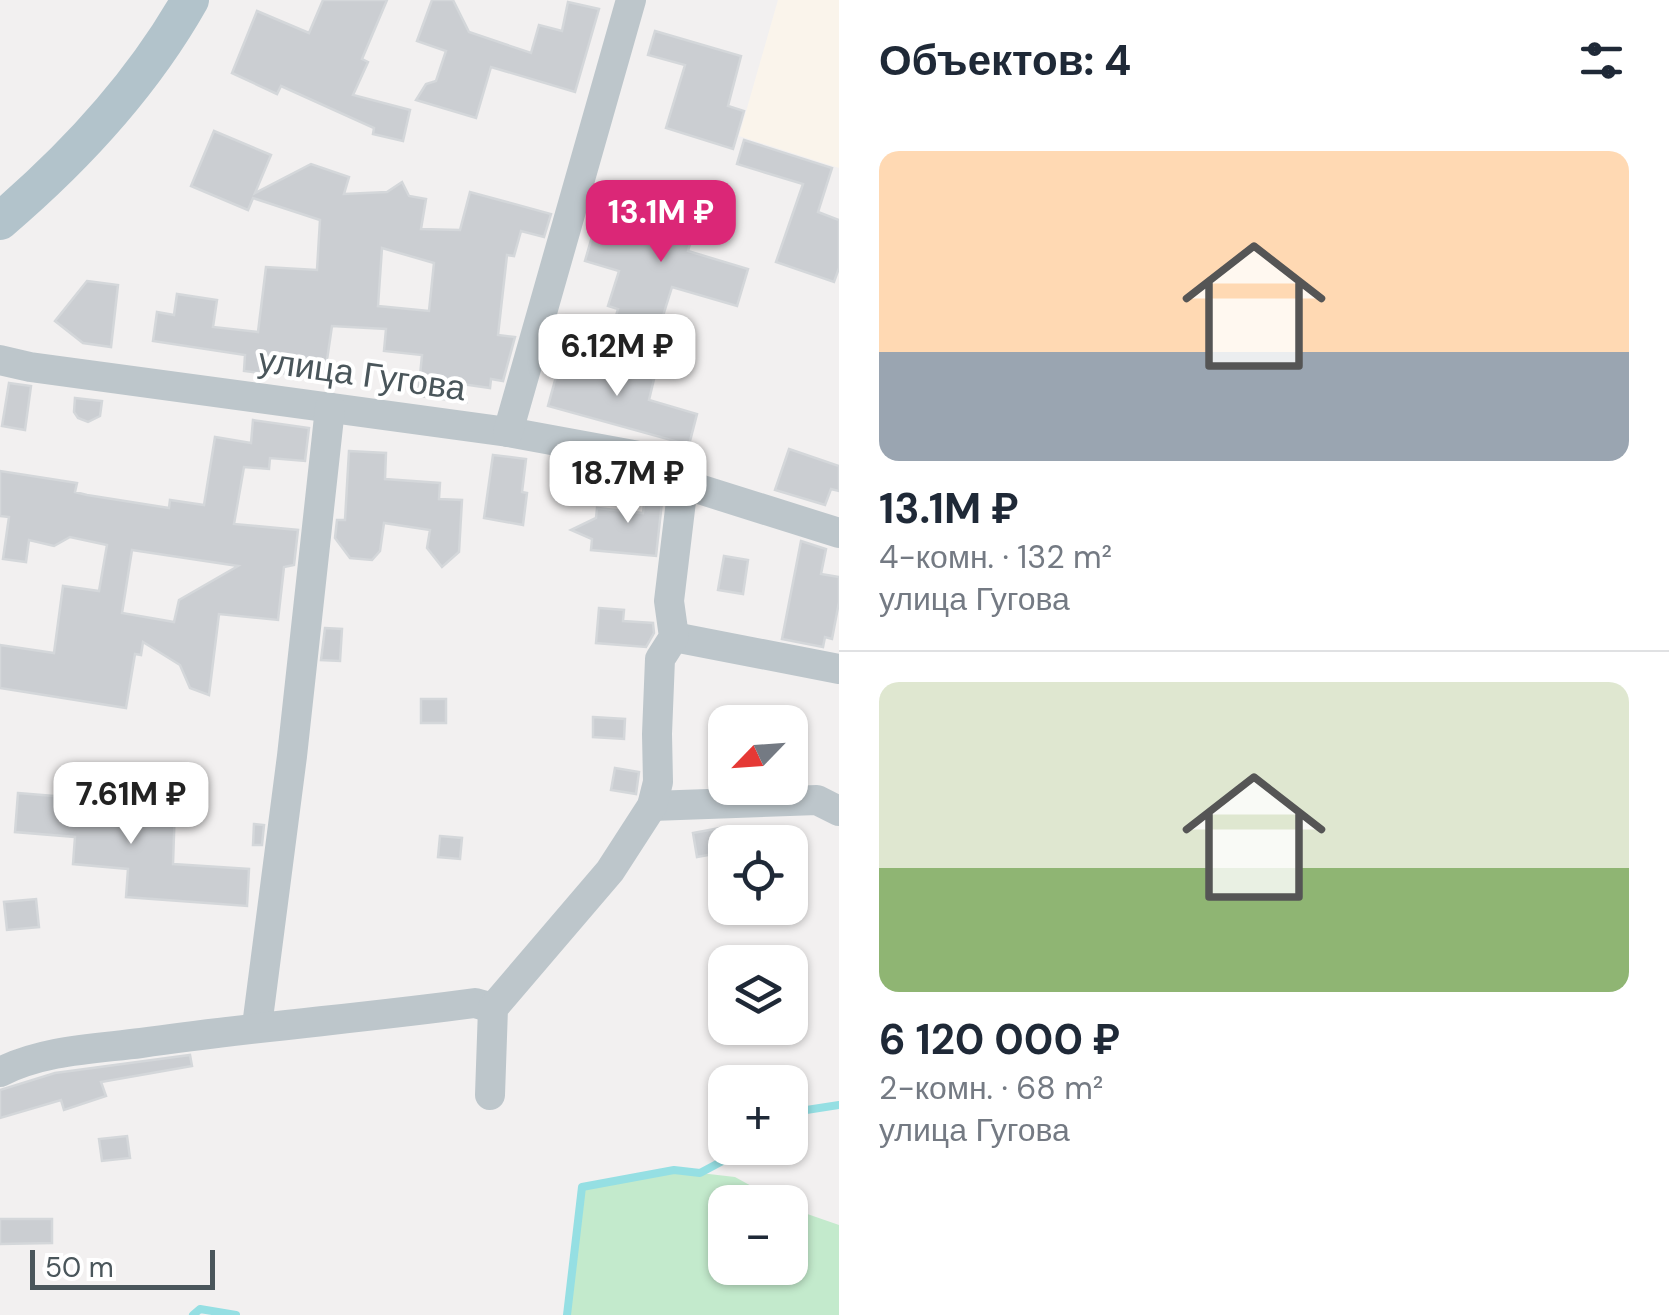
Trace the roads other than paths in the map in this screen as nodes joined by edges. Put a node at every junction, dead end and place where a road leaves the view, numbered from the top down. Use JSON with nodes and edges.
{"nodes":[{"id":1,"x":190,"y":0,"type":"edge"},
{"id":2,"x":631,"y":0,"type":"edge"},
{"id":3,"x":0,"y":222,"type":"edge"},
{"id":4,"x":0,"y":360,"type":"edge"},
{"id":5,"x":330,"y":408,"type":"junction"},
{"id":6,"x":508,"y":432,"type":"junction"},
{"id":7,"x":684,"y":476,"type":"junction"},
{"id":8,"x":839,"y":534,"type":"edge"},
{"id":9,"x":674,"y":637,"type":"junction"},
{"id":10,"x":839,"y":669,"type":"edge"},
{"id":11,"x":652,"y":806,"type":"junction"},
{"id":12,"x":839,"y":811,"type":"edge"},
{"id":13,"x":493,"y":1008,"type":"junction"},
{"id":14,"x":258,"y":1026,"type":"junction"},
{"id":15,"x":0,"y":1072,"type":"edge"},
{"id":16,"x":490,"y":1095,"type":"dead end"}],
"edges":[{"from":1,"to":3,"type":"main road"},
{"from":2,"to":6,"type":"street","name":"улица Гугова"},
{"from":4,"to":5,"type":"street","name":"улица Гугова"},
{"from":5,"to":6,"type":"street","name":"улица Гугова"},
{"from":5,"to":14,"type":"street"},
{"from":6,"to":7,"type":"street"},
{"from":7,"to":8,"type":"street"},
{"from":7,"to":9,"type":"street"},
{"from":9,"to":10,"type":"street"},
{"from":9,"to":11,"type":"street"},
{"from":11,"to":12,"type":"street"},
{"from":11,"to":13,"type":"street"},
{"from":13,"to":14,"type":"street"},
{"from":13,"to":16,"type":"street"},
{"from":14,"to":15,"type":"street"}]}
